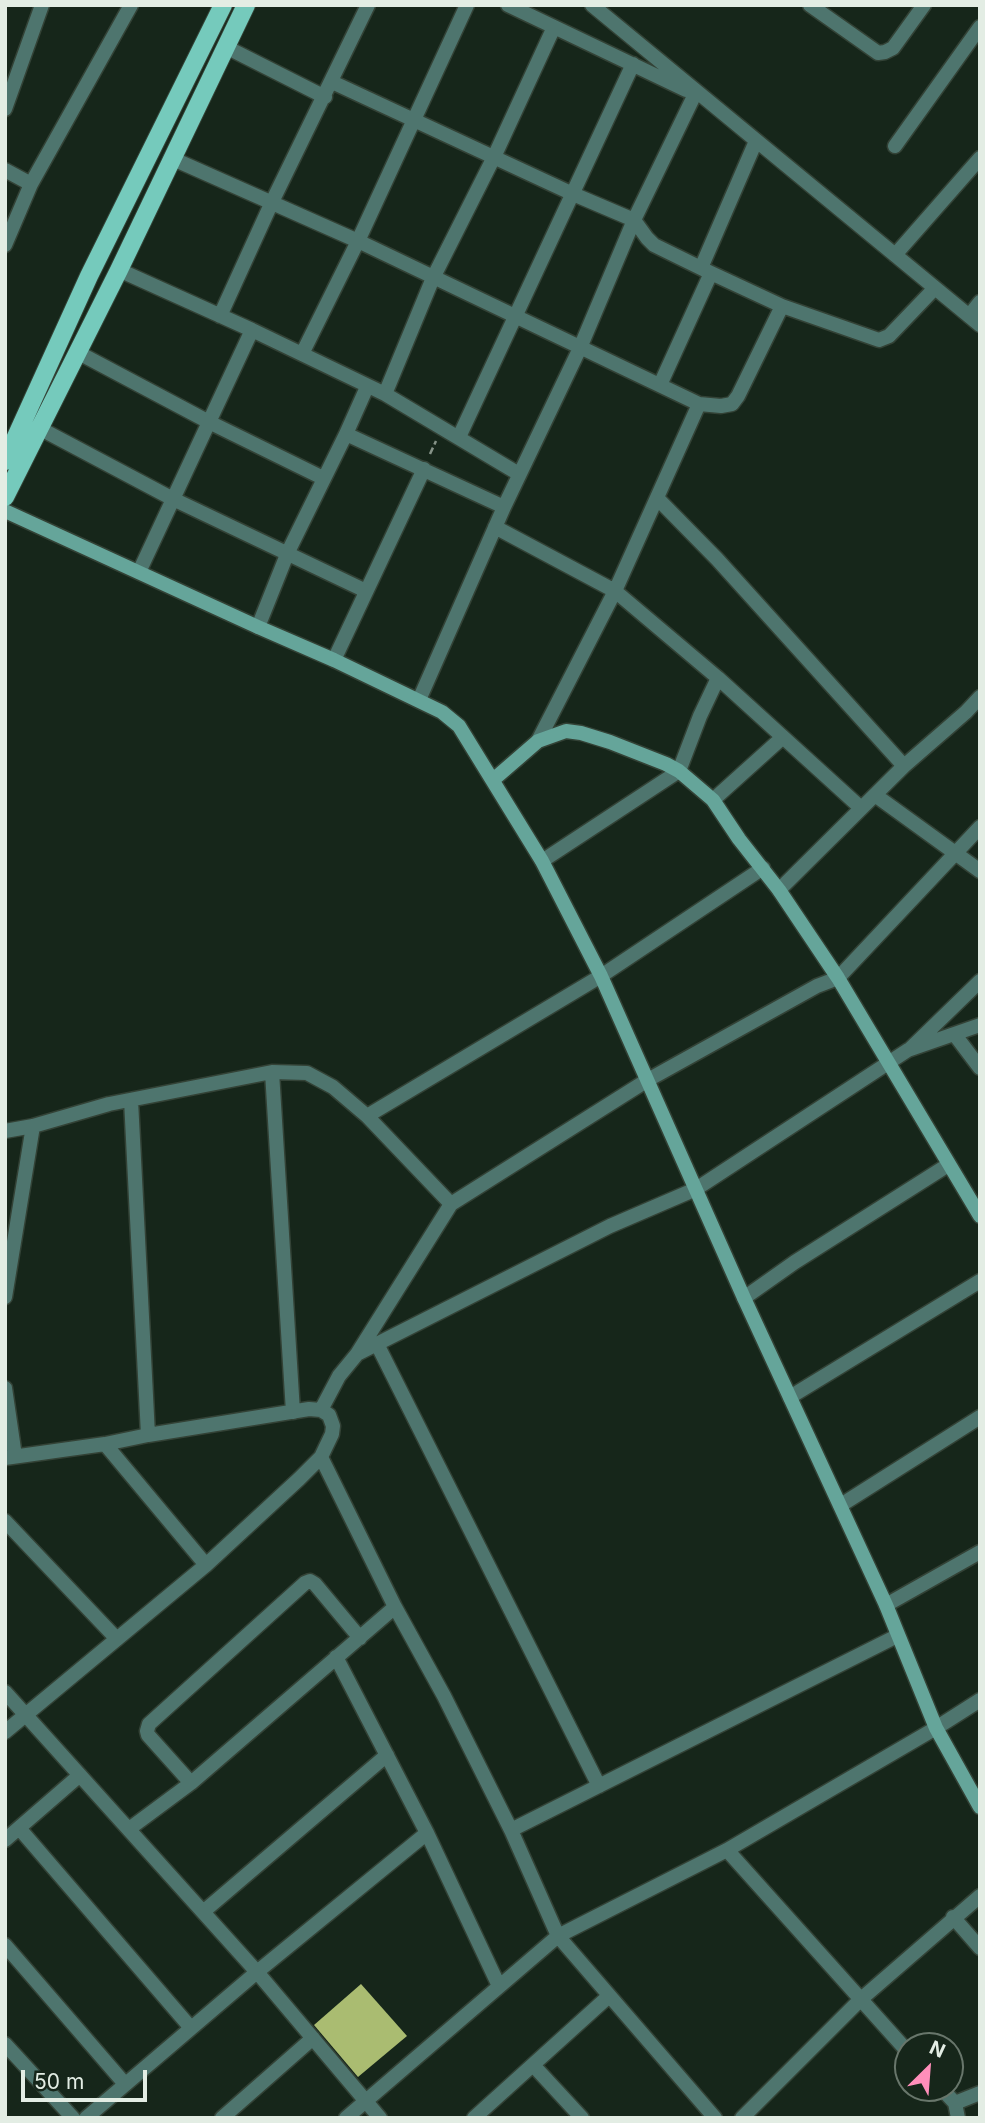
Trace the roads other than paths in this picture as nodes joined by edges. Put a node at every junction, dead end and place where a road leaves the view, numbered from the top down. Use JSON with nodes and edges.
{"nodes":[{"id":1,"x":42,"y":5,"type":"edge"},
{"id":2,"x":131,"y":5,"type":"edge"},
{"id":3,"x":223,"y":5,"type":"edge"},
{"id":4,"x":246,"y":5,"type":"edge"},
{"id":5,"x":368,"y":5,"type":"edge"},
{"id":6,"x":467,"y":5,"type":"edge"},
{"id":7,"x":508,"y":5,"type":"edge"},
{"id":8,"x":592,"y":5,"type":"edge"},
{"id":9,"x":810,"y":5,"type":"edge"},
{"id":10,"x":924,"y":5,"type":"edge"},
{"id":11,"x":554,"y":27,"type":"junction"},
{"id":12,"x":980,"y":27,"type":"edge"},
{"id":13,"x":226,"y":47,"type":"junction"},
{"id":14,"x":633,"y":64,"type":"junction"},
{"id":15,"x":332,"y":82,"type":"junction"},
{"id":16,"x":699,"y":96,"type":"junction"},
{"id":17,"x":325,"y":97,"type":"junction"},
{"id":18,"x":5,"y":109,"type":"edge"},
{"id":19,"x":413,"y":121,"type":"junction"},
{"id":20,"x":756,"y":141,"type":"junction"},
{"id":21,"x":895,"y":146,"type":"dead end"},
{"id":22,"x":494,"y":157,"type":"junction"},
{"id":23,"x":171,"y":158,"type":"junction"},
{"id":24,"x":980,"y":158,"type":"edge"},
{"id":25,"x":5,"y":170,"type":"edge"},
{"id":26,"x":31,"y":184,"type":"junction"},
{"id":27,"x":573,"y":194,"type":"junction"},
{"id":28,"x":272,"y":202,"type":"junction"},
{"id":29,"x":634,"y":220,"type":"junction"},
{"id":30,"x":358,"y":241,"type":"junction"},
{"id":31,"x":5,"y":245,"type":"edge"},
{"id":32,"x":895,"y":255,"type":"junction"},
{"id":33,"x":119,"y":270,"type":"junction"},
{"id":34,"x":706,"y":271,"type":"junction"},
{"id":35,"x":433,"y":278,"type":"junction"},
{"id":36,"x":935,"y":288,"type":"junction"},
{"id":37,"x":980,"y":302,"type":"edge"},
{"id":38,"x":782,"y":306,"type":"junction"},
{"id":39,"x":220,"y":316,"type":"junction"},
{"id":40,"x":514,"y":316,"type":"junction"},
{"id":41,"x":974,"y":321,"type":"edge"},
{"id":42,"x":252,"y":330,"type":"junction"},
{"id":43,"x":580,"y":348,"type":"junction"},
{"id":44,"x":77,"y":352,"type":"junction"},
{"id":45,"x":302,"y":354,"type":"junction"},
{"id":46,"x":660,"y":385,"type":"junction"},
{"id":47,"x":367,"y":387,"type":"junction"},
{"id":48,"x":384,"y":394,"type":"junction"},
{"id":49,"x":699,"y":404,"type":"junction"},
{"id":50,"x":209,"y":422,"type":"junction"},
{"id":51,"x":39,"y":428,"type":"junction"},
{"id":52,"x":346,"y":434,"type":"junction"},
{"id":53,"x":459,"y":437,"type":"junction"},
{"id":54,"x":5,"y":461,"type":"edge"},
{"id":55,"x":424,"y":469,"type":"junction"},
{"id":56,"x":519,"y":474,"type":"junction"},
{"id":57,"x":323,"y":478,"type":"junction"},
{"id":58,"x":5,"y":497,"type":"edge"},
{"id":59,"x":657,"y":498,"type":"junction"},
{"id":60,"x":173,"y":499,"type":"junction"},
{"id":61,"x":504,"y":507,"type":"junction"},
{"id":62,"x":5,"y":511,"type":"edge"},
{"id":63,"x":495,"y":527,"type":"junction"},
{"id":64,"x":288,"y":552,"type":"junction"},
{"id":65,"x":139,"y":572,"type":"junction"},
{"id":66,"x":366,"y":591,"type":"junction"},
{"id":67,"x":615,"y":591,"type":"junction"},
{"id":68,"x":258,"y":627,"type":"junction"},
{"id":69,"x":334,"y":660,"type":"junction"},
{"id":70,"x":718,"y":678,"type":"junction"},
{"id":71,"x":980,"y":697,"type":"edge"},
{"id":72,"x":419,"y":700,"type":"junction"},
{"id":73,"x":783,"y":737,"type":"junction"},
{"id":74,"x":538,"y":741,"type":"junction"},
{"id":75,"x":904,"y":766,"type":"junction"},
{"id":76,"x":679,"y":771,"type":"junction"},
{"id":77,"x":493,"y":780,"type":"junction"},
{"id":78,"x":874,"y":795,"type":"junction"},
{"id":79,"x":713,"y":800,"type":"junction"},
{"id":80,"x":861,"y":808,"type":"junction"},
{"id":81,"x":980,"y":827,"type":"edge"},
{"id":82,"x":956,"y":852,"type":"junction"},
{"id":83,"x":542,"y":861,"type":"junction"},
{"id":84,"x":762,"y":869,"type":"junction"},
{"id":85,"x":980,"y":871,"type":"edge"},
{"id":86,"x":779,"y":890,"type":"junction"},
{"id":87,"x":601,"y":976,"type":"junction"},
{"id":88,"x":838,"y":978,"type":"junction"},
{"id":89,"x":980,"y":981,"type":"edge"},
{"id":90,"x":980,"y":1025,"type":"edge"},
{"id":91,"x":955,"y":1035,"type":"junction"},
{"id":92,"x":908,"y":1050,"type":"junction"},
{"id":93,"x":888,"y":1065,"type":"junction"},
{"id":94,"x":980,"y":1068,"type":"edge"},
{"id":95,"x":272,"y":1072,"type":"junction"},
{"id":96,"x":646,"y":1081,"type":"junction"},
{"id":97,"x":131,"y":1100,"type":"junction"},
{"id":98,"x":367,"y":1116,"type":"junction"},
{"id":99,"x":33,"y":1126,"type":"junction"},
{"id":100,"x":5,"y":1131,"type":"edge"},
{"id":101,"x":948,"y":1165,"type":"junction"},
{"id":102,"x":696,"y":1189,"type":"junction"},
{"id":103,"x":451,"y":1205,"type":"junction"},
{"id":104,"x":980,"y":1216,"type":"edge"},
{"id":105,"x":980,"y":1281,"type":"edge"},
{"id":106,"x":5,"y":1297,"type":"edge"},
{"id":107,"x":744,"y":1298,"type":"junction"},
{"id":108,"x":377,"y":1343,"type":"junction"},
{"id":109,"x":357,"y":1354,"type":"junction"},
{"id":110,"x":5,"y":1388,"type":"edge"},
{"id":111,"x":790,"y":1397,"type":"junction"},
{"id":112,"x":321,"y":1410,"type":"junction"},
{"id":113,"x":293,"y":1412,"type":"junction"},
{"id":114,"x":980,"y":1417,"type":"edge"},
{"id":115,"x":148,"y":1435,"type":"junction"},
{"id":116,"x":105,"y":1444,"type":"junction"},
{"id":117,"x":10,"y":1457,"type":"edge"},
{"id":118,"x":321,"y":1457,"type":"junction"},
{"id":119,"x":841,"y":1505,"type":"junction"},
{"id":120,"x":5,"y":1521,"type":"edge"},
{"id":121,"x":980,"y":1552,"type":"edge"},
{"id":122,"x":206,"y":1565,"type":"junction"},
{"id":123,"x":886,"y":1605,"type":"junction"},
{"id":124,"x":395,"y":1607,"type":"junction"},
{"id":125,"x":897,"y":1636,"type":"junction"},
{"id":126,"x":116,"y":1638,"type":"junction"},
{"id":127,"x":360,"y":1638,"type":"junction"},
{"id":128,"x":336,"y":1657,"type":"junction"},
{"id":129,"x":5,"y":1692,"type":"edge"},
{"id":130,"x":980,"y":1700,"type":"edge"},
{"id":131,"x":27,"y":1714,"type":"junction"},
{"id":132,"x":936,"y":1728,"type":"junction"},
{"id":133,"x":5,"y":1732,"type":"edge"},
{"id":134,"x":387,"y":1755,"type":"junction"},
{"id":135,"x":80,"y":1775,"type":"junction"},
{"id":136,"x":191,"y":1783,"type":"junction"},
{"id":137,"x":598,"y":1786,"type":"junction"},
{"id":138,"x":977,"y":1798,"type":"edge"},
{"id":139,"x":19,"y":1828,"type":"junction"},
{"id":140,"x":129,"y":1829,"type":"junction"},
{"id":141,"x":511,"y":1830,"type":"junction"},
{"id":142,"x":427,"y":1833,"type":"junction"},
{"id":143,"x":5,"y":1840,"type":"edge"},
{"id":144,"x":727,"y":1850,"type":"junction"},
{"id":145,"x":980,"y":1896,"type":"edge"},
{"id":146,"x":203,"y":1912,"type":"junction"},
{"id":147,"x":953,"y":1917,"type":"junction"},
{"id":148,"x":558,"y":1936,"type":"junction"},
{"id":149,"x":5,"y":1945,"type":"edge"},
{"id":150,"x":980,"y":1948,"type":"edge"},
{"id":151,"x":257,"y":1972,"type":"junction"},
{"id":152,"x":499,"y":1986,"type":"junction"},
{"id":153,"x":609,"y":1996,"type":"junction"},
{"id":154,"x":860,"y":2000,"type":"junction"},
{"id":155,"x":191,"y":2028,"type":"junction"},
{"id":156,"x":894,"y":2037,"type":"edge"},
{"id":157,"x":313,"y":2038,"type":"junction"},
{"id":158,"x":5,"y":2044,"type":"edge"},
{"id":159,"x":533,"y":2065,"type":"junction"},
{"id":160,"x":125,"y":2084,"type":"junction"},
{"id":161,"x":980,"y":2093,"type":"edge"},
{"id":162,"x":365,"y":2100,"type":"junction"},
{"id":163,"x":955,"y":2113,"type":"edge"},
{"id":164,"x":73,"y":2118,"type":"edge"},
{"id":165,"x":86,"y":2118,"type":"edge"},
{"id":166,"x":222,"y":2118,"type":"edge"},
{"id":167,"x":346,"y":2118,"type":"edge"},
{"id":168,"x":380,"y":2118,"type":"edge"},
{"id":169,"x":474,"y":2118,"type":"edge"},
{"id":170,"x":582,"y":2118,"type":"edge"},
{"id":171,"x":715,"y":2118,"type":"edge"},
{"id":172,"x":742,"y":2118,"type":"edge"}],
"edges":[{"from":1,"to":18,"type":"street"},
{"from":2,"to":26,"type":"street"},
{"from":3,"to":54,"type":"main road"},
{"from":4,"to":13,"type":"main road"},
{"from":5,"to":15,"type":"street"},
{"from":6,"to":19,"type":"street"},
{"from":7,"to":11,"type":"street"},
{"from":8,"to":16,"type":"street"},
{"from":9,"to":10,"type":"street"},
{"from":11,"to":14,"type":"street"},
{"from":11,"to":22,"type":"street"},
{"from":12,"to":21,"type":"street"},
{"from":13,"to":17,"type":"street"},
{"from":13,"to":23,"type":"main road"},
{"from":14,"to":16,"type":"street"},
{"from":14,"to":27,"type":"street"},
{"from":15,"to":17,"type":"street"},
{"from":15,"to":19,"type":"street"},
{"from":16,"to":20,"type":"street"},
{"from":16,"to":29,"type":"street"},
{"from":17,"to":28,"type":"street"},
{"from":19,"to":22,"type":"street"},
{"from":19,"to":30,"type":"street"},
{"from":20,"to":32,"type":"street"},
{"from":20,"to":34,"type":"street"},
{"from":22,"to":27,"type":"street"},
{"from":22,"to":35,"type":"street"},
{"from":23,"to":28,"type":"street"},
{"from":23,"to":33,"type":"main road"},
{"from":24,"to":32,"type":"street"},
{"from":25,"to":26,"type":"street"},
{"from":26,"to":31,"type":"street"},
{"from":27,"to":29,"type":"street"},
{"from":27,"to":40,"type":"street"},
{"from":28,"to":30,"type":"street"},
{"from":28,"to":39,"type":"street"},
{"from":29,"to":34,"type":"street"},
{"from":29,"to":43,"type":"street"},
{"from":30,"to":35,"type":"street"},
{"from":30,"to":45,"type":"street"},
{"from":32,"to":36,"type":"street"},
{"from":33,"to":39,"type":"street"},
{"from":33,"to":44,"type":"main road"},
{"from":34,"to":38,"type":"street"},
{"from":34,"to":46,"type":"street"},
{"from":35,"to":40,"type":"street"},
{"from":35,"to":48,"type":"street"},
{"from":36,"to":38,"type":"street"},
{"from":36,"to":41,"type":"street"},
{"from":37,"to":41,"type":"street"},
{"from":38,"to":49,"type":"street"},
{"from":39,"to":42,"type":"street"},
{"from":40,"to":43,"type":"street"},
{"from":40,"to":53,"type":"street"},
{"from":42,"to":45,"type":"street"},
{"from":42,"to":50,"type":"street"},
{"from":43,"to":46,"type":"street"},
{"from":43,"to":56,"type":"street"},
{"from":44,"to":50,"type":"street"},
{"from":44,"to":51,"type":"main road"},
{"from":45,"to":47,"type":"street"},
{"from":46,"to":49,"type":"street"},
{"from":47,"to":48,"type":"street"},
{"from":47,"to":52,"type":"street"},
{"from":48,"to":53,"type":"street"},
{"from":49,"to":59,"type":"street"},
{"from":50,"to":57,"type":"street"},
{"from":50,"to":60,"type":"street"},
{"from":51,"to":58,"type":"main road"},
{"from":51,"to":60,"type":"street"},
{"from":52,"to":55,"type":"street"},
{"from":52,"to":57,"type":"street"},
{"from":53,"to":56,"type":"street"},
{"from":55,"to":61,"type":"street"},
{"from":55,"to":66,"type":"street"},
{"from":56,"to":61,"type":"street"},
{"from":57,"to":64,"type":"street"},
{"from":59,"to":67,"type":"street"},
{"from":59,"to":75,"type":"street"},
{"from":60,"to":64,"type":"street"},
{"from":60,"to":65,"type":"street"},
{"from":61,"to":63,"type":"street"},
{"from":62,"to":65,"type":"main road"},
{"from":63,"to":67,"type":"street"},
{"from":63,"to":72,"type":"street"},
{"from":64,"to":66,"type":"street"},
{"from":64,"to":68,"type":"street"},
{"from":65,"to":68,"type":"main road"},
{"from":66,"to":69,"type":"street"},
{"from":67,"to":70,"type":"street"},
{"from":67,"to":74,"type":"street"},
{"from":68,"to":69,"type":"main road"},
{"from":69,"to":72,"type":"main road"},
{"from":70,"to":73,"type":"street"},
{"from":70,"to":76,"type":"street"},
{"from":71,"to":75,"type":"street"},
{"from":72,"to":77,"type":"main road"},
{"from":73,"to":79,"type":"street"},
{"from":73,"to":80,"type":"street"},
{"from":74,"to":76,"type":"main road"},
{"from":74,"to":77,"type":"main road"},
{"from":75,"to":78,"type":"street"},
{"from":76,"to":79,"type":"main road"},
{"from":76,"to":83,"type":"street"},
{"from":77,"to":83,"type":"main road"},
{"from":78,"to":80,"type":"street"},
{"from":78,"to":82,"type":"street"},
{"from":79,"to":84,"type":"main road"},
{"from":80,"to":86,"type":"street"},
{"from":81,"to":82,"type":"street"},
{"from":82,"to":85,"type":"street"},
{"from":82,"to":88,"type":"street"},
{"from":83,"to":87,"type":"main road"},
{"from":84,"to":86,"type":"main road"},
{"from":84,"to":87,"type":"street"},
{"from":86,"to":88,"type":"main road"},
{"from":87,"to":96,"type":"main road"},
{"from":87,"to":98,"type":"street"},
{"from":88,"to":93,"type":"main road"},
{"from":88,"to":96,"type":"street"},
{"from":89,"to":92,"type":"street"},
{"from":90,"to":91,"type":"street"},
{"from":91,"to":92,"type":"street"},
{"from":91,"to":94,"type":"street"},
{"from":92,"to":93,"type":"street"},
{"from":93,"to":101,"type":"main road"},
{"from":93,"to":102,"type":"street"},
{"from":95,"to":97,"type":"street"},
{"from":95,"to":98,"type":"street"},
{"from":95,"to":113,"type":"street"},
{"from":96,"to":102,"type":"main road"},
{"from":96,"to":103,"type":"street"},
{"from":97,"to":99,"type":"street"},
{"from":97,"to":115,"type":"street"},
{"from":98,"to":103,"type":"street"},
{"from":99,"to":100,"type":"street"},
{"from":99,"to":106,"type":"street"},
{"from":101,"to":104,"type":"main road"},
{"from":101,"to":107,"type":"street"},
{"from":102,"to":107,"type":"main road"},
{"from":102,"to":108,"type":"street"},
{"from":103,"to":109,"type":"street"},
{"from":105,"to":111,"type":"street"},
{"from":107,"to":111,"type":"main road"},
{"from":108,"to":109,"type":"street"},
{"from":108,"to":137,"type":"street"},
{"from":109,"to":112,"type":"street"},
{"from":110,"to":117,"type":"street"},
{"from":111,"to":119,"type":"main road"},
{"from":112,"to":113,"type":"street"},
{"from":112,"to":118,"type":"street"},
{"from":113,"to":115,"type":"street"},
{"from":114,"to":119,"type":"street"},
{"from":115,"to":116,"type":"street"},
{"from":116,"to":117,"type":"street"},
{"from":116,"to":122,"type":"street"},
{"from":118,"to":122,"type":"street"},
{"from":118,"to":124,"type":"street"},
{"from":119,"to":123,"type":"main road"},
{"from":120,"to":126,"type":"street"},
{"from":121,"to":123,"type":"street"},
{"from":122,"to":126,"type":"street"},
{"from":123,"to":125,"type":"main road"},
{"from":124,"to":127,"type":"street"},
{"from":124,"to":141,"type":"street"},
{"from":125,"to":132,"type":"main road"},
{"from":125,"to":137,"type":"street"},
{"from":126,"to":131,"type":"street"},
{"from":127,"to":128,"type":"street"},
{"from":127,"to":136,"type":"street"},
{"from":128,"to":134,"type":"street"},
{"from":128,"to":136,"type":"street"},
{"from":129,"to":131,"type":"street"},
{"from":130,"to":132,"type":"street"},
{"from":131,"to":133,"type":"street"},
{"from":131,"to":135,"type":"street"},
{"from":132,"to":138,"type":"main road"},
{"from":132,"to":144,"type":"street"},
{"from":134,"to":142,"type":"street"},
{"from":134,"to":146,"type":"street"},
{"from":135,"to":139,"type":"street"},
{"from":135,"to":140,"type":"street"},
{"from":136,"to":140,"type":"street"},
{"from":137,"to":141,"type":"street"},
{"from":139,"to":143,"type":"street"},
{"from":139,"to":155,"type":"street"},
{"from":140,"to":146,"type":"street"},
{"from":141,"to":148,"type":"street"},
{"from":142,"to":151,"type":"street"},
{"from":142,"to":152,"type":"street"},
{"from":144,"to":148,"type":"street"},
{"from":144,"to":154,"type":"street"},
{"from":145,"to":147,"type":"street"},
{"from":146,"to":151,"type":"street"},
{"from":147,"to":150,"type":"street"},
{"from":147,"to":154,"type":"street"},
{"from":148,"to":152,"type":"street"},
{"from":148,"to":153,"type":"street"},
{"from":149,"to":160,"type":"street"},
{"from":151,"to":155,"type":"street"},
{"from":151,"to":157,"type":"street"},
{"from":152,"to":162,"type":"street"},
{"from":153,"to":159,"type":"street"},
{"from":153,"to":171,"type":"street"},
{"from":154,"to":156,"type":"street"},
{"from":154,"to":172,"type":"street"},
{"from":155,"to":160,"type":"street"},
{"from":157,"to":162,"type":"street"},
{"from":157,"to":166,"type":"street"},
{"from":158,"to":164,"type":"street"},
{"from":159,"to":169,"type":"street"},
{"from":159,"to":170,"type":"street"},
{"from":160,"to":165,"type":"street"},
{"from":161,"to":163,"type":"street"},
{"from":162,"to":167,"type":"street"},
{"from":162,"to":168,"type":"street"}]}
